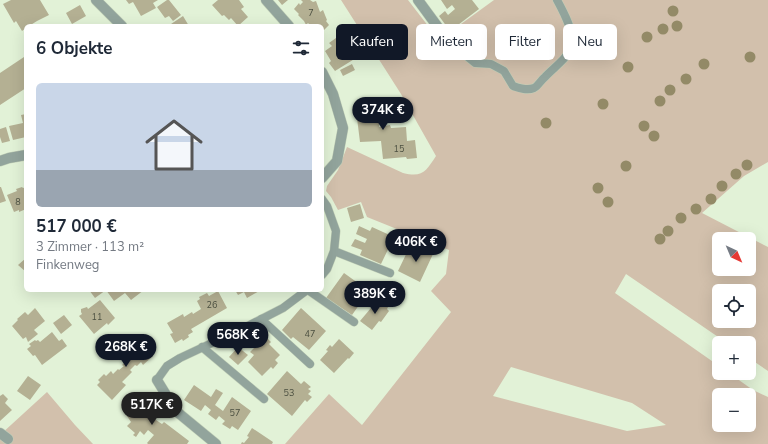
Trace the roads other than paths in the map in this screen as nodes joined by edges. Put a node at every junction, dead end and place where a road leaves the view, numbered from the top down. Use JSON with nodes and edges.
{"nodes":[{"id":1,"x":96,"y":0,"type":"edge"},
{"id":2,"x":266,"y":0,"type":"edge"},
{"id":3,"x":418,"y":0,"type":"edge"},
{"id":4,"x":557,"y":0,"type":"edge"},
{"id":5,"x":120,"y":24,"type":"edge"},
{"id":6,"x":287,"y":24,"type":"edge"},
{"id":7,"x":436,"y":24,"type":"edge"},
{"id":8,"x":472,"y":60,"type":"edge"},
{"id":9,"x":324,"y":76,"type":"edge"},
{"id":10,"x":24,"y":155,"type":"edge"},
{"id":11,"x":0,"y":161,"type":"edge"},
{"id":12,"x":324,"y":176,"type":"edge"},
{"id":13,"x":324,"y":201,"type":"edge"},
{"id":14,"x":334,"y":251,"type":"junction"},
{"id":15,"x":324,"y":273,"type":"edge"},
{"id":16,"x":390,"y":273,"type":"dead end"},
{"id":17,"x":304,"y":292,"type":"edge"},
{"id":18,"x":310,"y":292,"type":"edge"},
{"id":19,"x":261,"y":320,"type":"junction"},
{"id":20,"x":354,"y":322,"type":"dead end"},
{"id":21,"x":202,"y":347,"type":"junction"},
{"id":22,"x":310,"y":364,"type":"dead end"},
{"id":23,"x":157,"y":380,"type":"joint"},
{"id":24,"x":264,"y":399,"type":"dead end"},
{"id":25,"x":0,"y":433,"type":"edge"},
{"id":26,"x":8,"y":440,"type":"dead end"},
{"id":27,"x":216,"y":444,"type":"edge"}],
"edges":[{"from":1,"to":5,"type":"street"},
{"from":2,"to":6,"type":"street"},
{"from":3,"to":7,"type":"street"},
{"from":4,"to":8,"type":"lane"},
{"from":9,"to":12,"type":"street"},
{"from":10,"to":11,"type":"street"},
{"from":13,"to":14,"type":"lane"},
{"from":14,"to":15,"type":"lane"},
{"from":14,"to":16,"type":"lane"},
{"from":17,"to":19,"type":"lane"},
{"from":18,"to":20,"type":"lane"},
{"from":19,"to":21,"type":"lane"},
{"from":19,"to":22,"type":"lane"},
{"from":21,"to":23,"type":"lane"},
{"from":21,"to":24,"type":"lane"},
{"from":23,"to":27,"type":"street"},
{"from":25,"to":26,"type":"street"}]}
